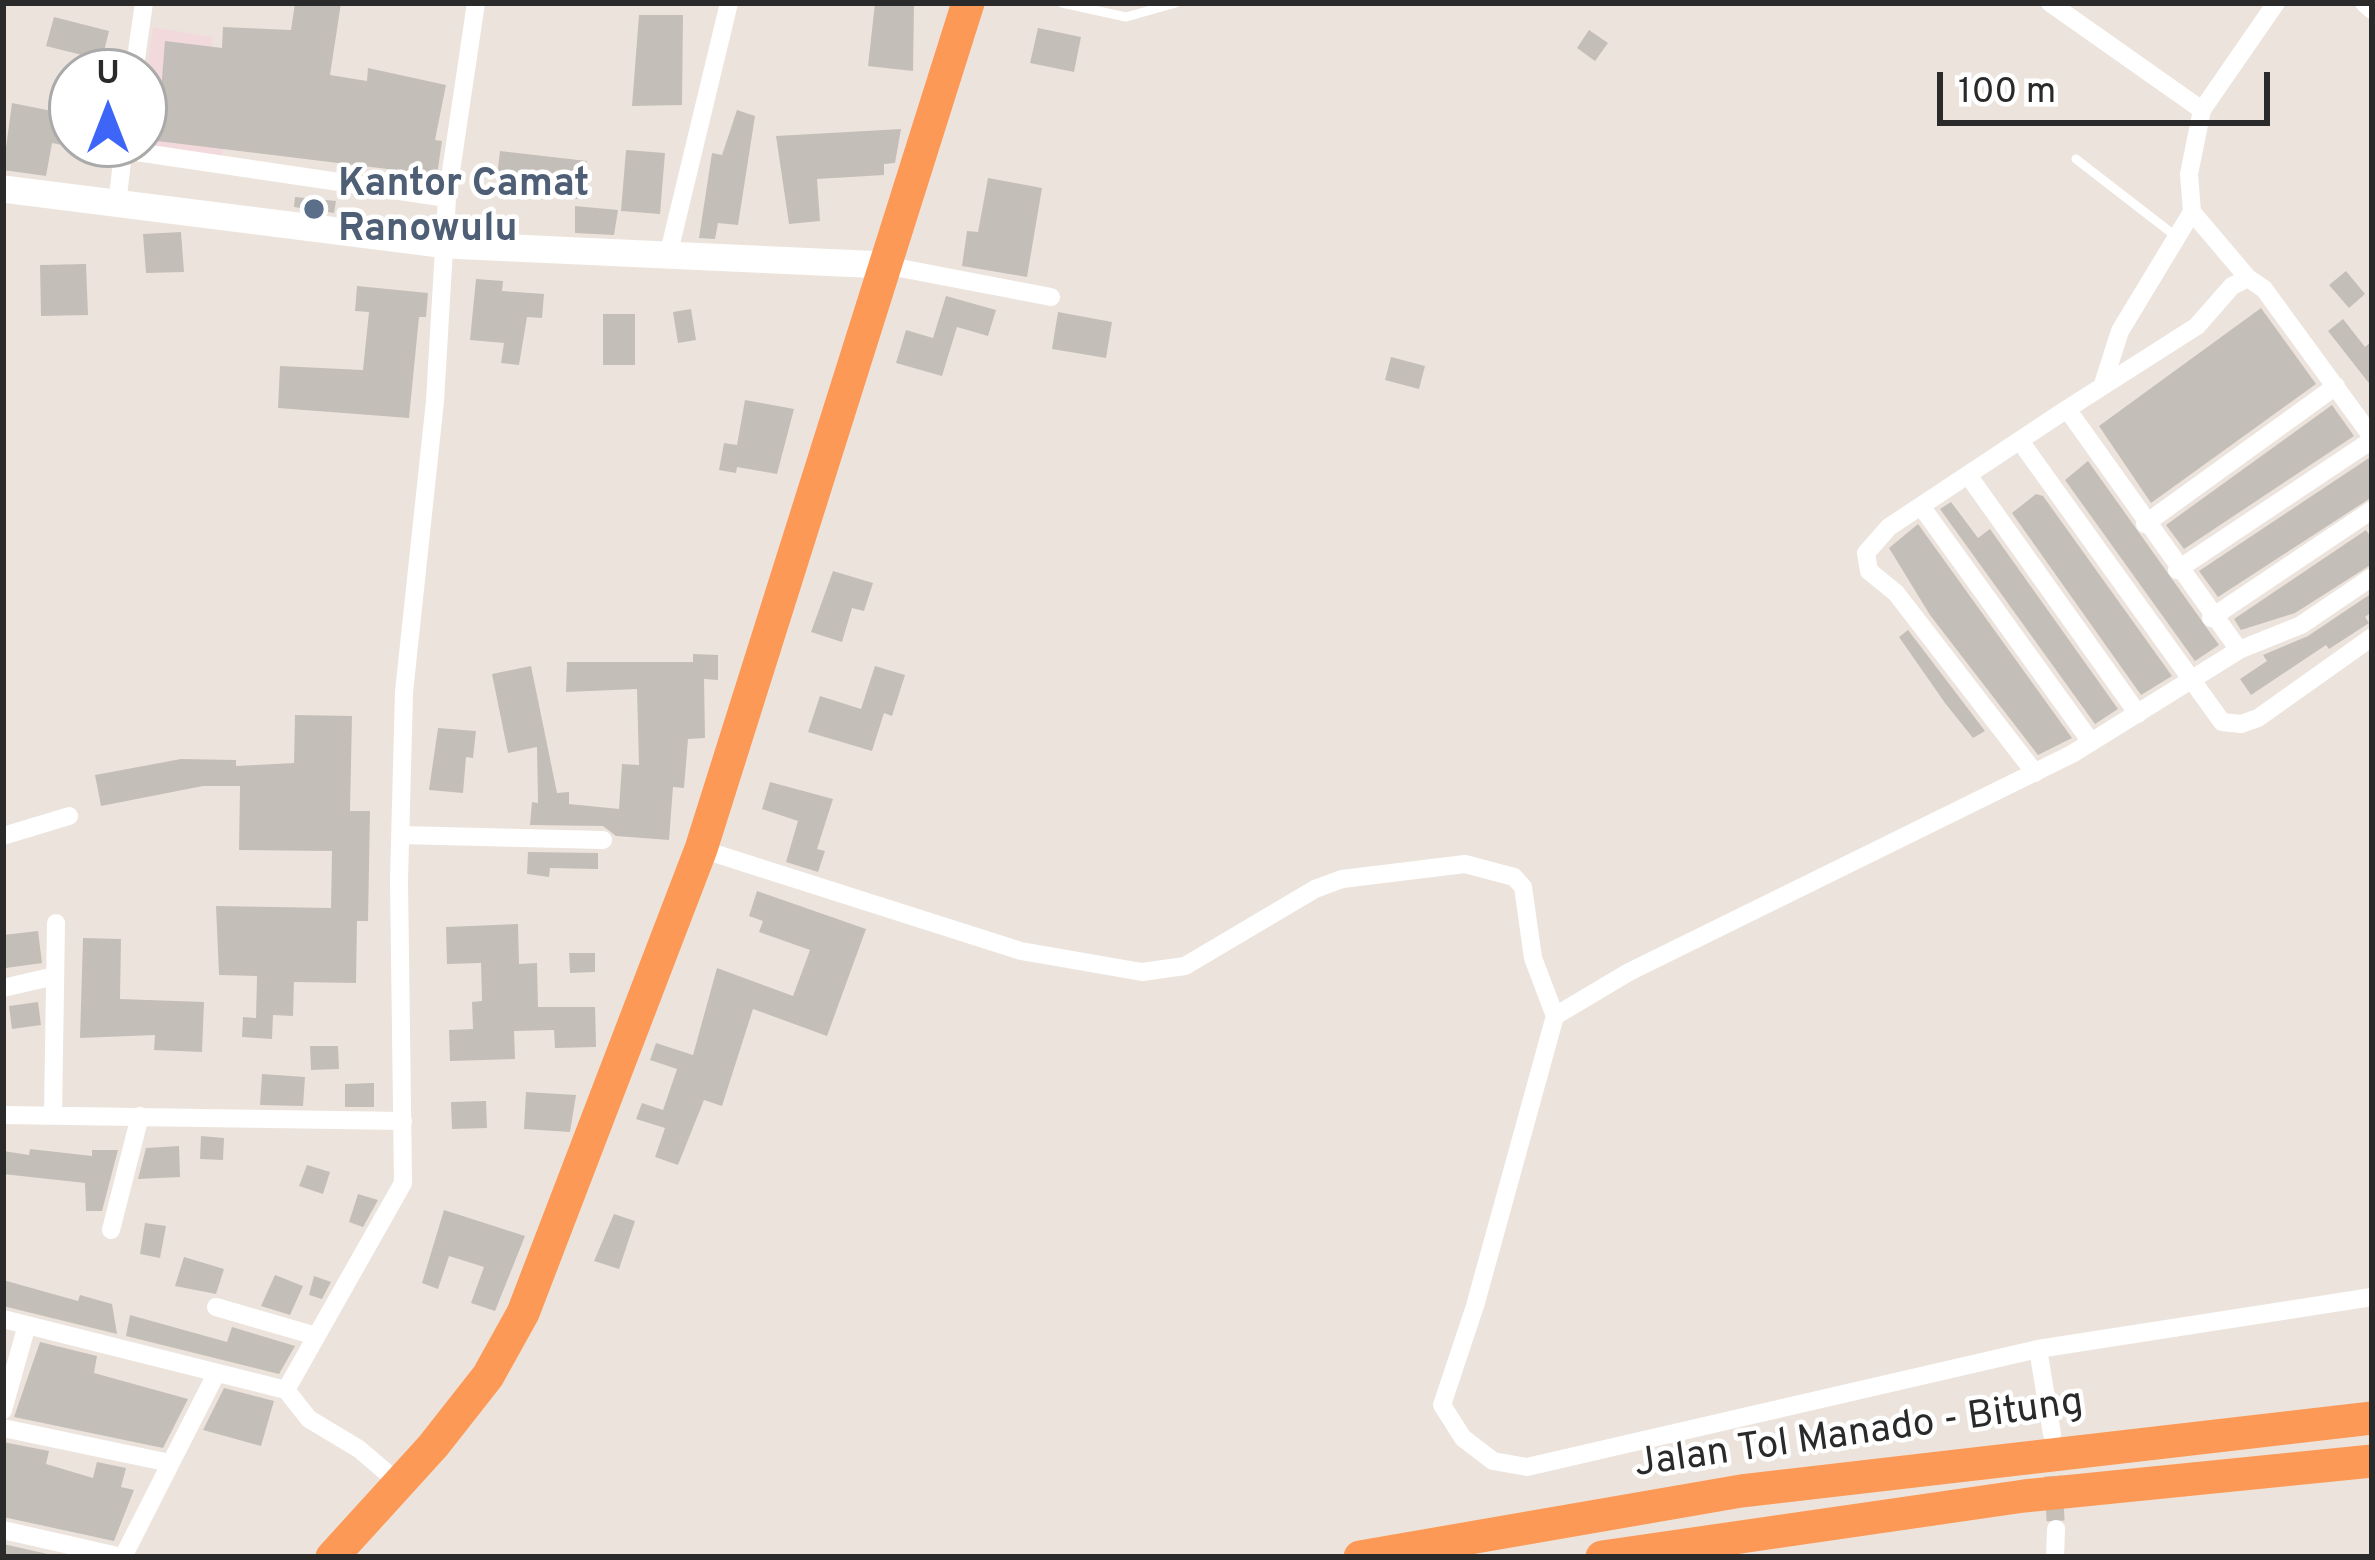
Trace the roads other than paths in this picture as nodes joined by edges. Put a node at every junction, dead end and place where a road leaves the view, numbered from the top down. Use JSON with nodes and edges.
{"nodes":[{"id":1,"x":144,"y":3,"type":"edge"},
{"id":2,"x":476,"y":3,"type":"edge"},
{"id":3,"x":729,"y":3,"type":"edge"},
{"id":4,"x":968,"y":3,"type":"edge"},
{"id":5,"x":1062,"y":3,"type":"edge"},
{"id":6,"x":1176,"y":3,"type":"edge"},
{"id":7,"x":2050,"y":3,"type":"edge"},
{"id":8,"x":2276,"y":3,"type":"edge"},
{"id":9,"x":2364,"y":3,"type":"edge"},
{"id":10,"x":2372,"y":10,"type":"edge"},
{"id":11,"x":137,"y":48,"type":"edge"},
{"id":12,"x":2203,"y":110,"type":"junction"},
{"id":13,"x":168,"y":154,"type":"edge"},
{"id":14,"x":2076,"y":159,"type":"dead end"},
{"id":15,"x":122,"y":168,"type":"edge"},
{"id":16,"x":3,"y":190,"type":"edge"},
{"id":17,"x":446,"y":198,"type":"junction"},
{"id":18,"x":117,"y":206,"type":"junction"},
{"id":19,"x":2192,"y":212,"type":"junction"},
{"id":20,"x":2178,"y":238,"type":"junction"},
{"id":21,"x":448,"y":244,"type":"junction"},
{"id":22,"x":668,"y":256,"type":"junction"},
{"id":23,"x":884,"y":265,"type":"junction"},
{"id":24,"x":2248,"y":278,"type":"junction"},
{"id":25,"x":1051,"y":298,"type":"dead end"},
{"id":26,"x":2103,"y":384,"type":"junction"},
{"id":27,"x":2336,"y":386,"type":"junction"},
{"id":28,"x":2067,"y":410,"type":"junction"},
{"id":29,"x":2372,"y":439,"type":"edge"},
{"id":30,"x":2020,"y":441,"type":"junction"},
{"id":31,"x":1968,"y":475,"type":"junction"},
{"id":32,"x":1921,"y":506,"type":"junction"},
{"id":33,"x":2372,"y":510,"type":"edge"},
{"id":34,"x":2145,"y":524,"type":"junction"},
{"id":35,"x":2177,"y":570,"type":"junction"},
{"id":36,"x":2372,"y":577,"type":"edge"},
{"id":37,"x":2211,"y":618,"type":"junction"},
{"id":38,"x":2372,"y":637,"type":"edge"},
{"id":39,"x":2239,"y":650,"type":"junction"},
{"id":40,"x":2189,"y":681,"type":"junction"},
{"id":41,"x":2138,"y":714,"type":"junction"},
{"id":42,"x":2091,"y":742,"type":"junction"},
{"id":43,"x":2035,"y":773,"type":"junction"},
{"id":44,"x":69,"y":816,"type":"dead end"},
{"id":45,"x":400,"y":835,"type":"junction"},
{"id":46,"x":3,"y":836,"type":"edge"},
{"id":47,"x":604,"y":840,"type":"dead end"},
{"id":48,"x":701,"y":849,"type":"junction"},
{"id":49,"x":56,"y":923,"type":"dead end"},
{"id":50,"x":55,"y":976,"type":"junction"},
{"id":51,"x":3,"y":988,"type":"edge"},
{"id":52,"x":1555,"y":1016,"type":"junction"},
{"id":53,"x":3,"y":1114,"type":"edge"},
{"id":54,"x":52,"y":1114,"type":"junction"},
{"id":55,"x":140,"y":1116,"type":"junction"},
{"id":56,"x":403,"y":1120,"type":"junction"},
{"id":57,"x":111,"y":1230,"type":"dead end"},
{"id":58,"x":2372,"y":1297,"type":"edge"},
{"id":59,"x":215,"y":1307,"type":"dead end"},
{"id":60,"x":3,"y":1319,"type":"edge"},
{"id":61,"x":27,"y":1325,"type":"junction"},
{"id":62,"x":316,"y":1336,"type":"junction"},
{"id":63,"x":2038,"y":1349,"type":"junction"},
{"id":64,"x":216,"y":1374,"type":"junction"},
{"id":65,"x":286,"y":1390,"type":"junction"},
{"id":66,"x":3,"y":1410,"type":"edge"},
{"id":67,"x":2372,"y":1418,"type":"edge"},
{"id":68,"x":3,"y":1428,"type":"edge"},
{"id":69,"x":2052,"y":1434,"type":"tunnel mouth"},
{"id":70,"x":2372,"y":1461,"type":"edge"},
{"id":71,"x":170,"y":1463,"type":"junction"},
{"id":72,"x":401,"y":1485,"type":"junction"},
{"id":73,"x":2056,"y":1528,"type":"tunnel mouth"},
{"id":74,"x":3,"y":1530,"type":"edge"},
{"id":75,"x":122,"y":1557,"type":"edge"},
{"id":76,"x":332,"y":1557,"type":"edge"},
{"id":77,"x":1360,"y":1557,"type":"edge"},
{"id":78,"x":1602,"y":1557,"type":"edge"},
{"id":79,"x":2055,"y":1557,"type":"edge"}],
"edges":[{"from":1,"to":11,"type":"street"},
{"from":2,"to":17,"type":"street"},
{"from":3,"to":22,"type":"street"},
{"from":4,"to":23,"type":"highway"},
{"from":5,"to":6,"type":"lane"},
{"from":7,"to":12,"type":"street"},
{"from":8,"to":12,"type":"street"},
{"from":9,"to":10,"type":"street"},
{"from":12,"to":19,"type":"street"},
{"from":13,"to":17,"type":"street"},
{"from":14,"to":20,"type":"lane"},
{"from":15,"to":18,"type":"street"},
{"from":16,"to":18,"type":"street"},
{"from":17,"to":21,"type":"street"},
{"from":18,"to":21,"type":"street"},
{"from":19,"to":20,"type":"street"},
{"from":19,"to":24,"type":"street"},
{"from":20,"to":26,"type":"street"},
{"from":21,"to":22,"type":"street"},
{"from":21,"to":45,"type":"street"},
{"from":22,"to":23,"type":"street"},
{"from":23,"to":25,"type":"street"},
{"from":23,"to":48,"type":"highway"},
{"from":24,"to":26,"type":"street"},
{"from":24,"to":27,"type":"street"},
{"from":26,"to":28,"type":"street"},
{"from":27,"to":29,"type":"street"},
{"from":27,"to":34,"type":"street"},
{"from":28,"to":30,"type":"street"},
{"from":28,"to":34,"type":"street"},
{"from":29,"to":35,"type":"street"},
{"from":30,"to":31,"type":"street"},
{"from":30,"to":40,"type":"street"},
{"from":31,"to":32,"type":"street"},
{"from":31,"to":41,"type":"street"},
{"from":32,"to":42,"type":"street"},
{"from":32,"to":43,"type":"street"},
{"from":33,"to":37,"type":"street"},
{"from":34,"to":35,"type":"street"},
{"from":35,"to":37,"type":"street"},
{"from":36,"to":39,"type":"street"},
{"from":37,"to":39,"type":"street"},
{"from":38,"to":40,"type":"street"},
{"from":39,"to":40,"type":"street"},
{"from":40,"to":41,"type":"street"},
{"from":41,"to":42,"type":"street"},
{"from":42,"to":43,"type":"street"},
{"from":43,"to":52,"type":"street"},
{"from":44,"to":46,"type":"street"},
{"from":45,"to":47,"type":"street"},
{"from":45,"to":56,"type":"street"},
{"from":48,"to":52,"type":"street"},
{"from":48,"to":72,"type":"highway"},
{"from":49,"to":50,"type":"street"},
{"from":50,"to":51,"type":"street"},
{"from":50,"to":54,"type":"street"},
{"from":52,"to":63,"type":"street"},
{"from":53,"to":54,"type":"street"},
{"from":54,"to":55,"type":"street"},
{"from":55,"to":56,"type":"street"},
{"from":55,"to":57,"type":"street"},
{"from":56,"to":62,"type":"street"},
{"from":58,"to":63,"type":"street"},
{"from":59,"to":62,"type":"street"},
{"from":60,"to":61,"type":"street"},
{"from":61,"to":64,"type":"street"},
{"from":61,"to":66,"type":"street"},
{"from":62,"to":65,"type":"street"},
{"from":63,"to":69,"type":"street"},
{"from":64,"to":65,"type":"street"},
{"from":64,"to":71,"type":"street"},
{"from":65,"to":72,"type":"street"},
{"from":67,"to":77,"type":"highway","name":"Jalan Tol Manado - Bitung"},
{"from":68,"to":71,"type":"street"},
{"from":70,"to":78,"type":"highway","name":"Jalan Tol Manado - Bitung"},
{"from":71,"to":75,"type":"street"},
{"from":72,"to":76,"type":"highway"},
{"from":73,"to":79,"type":"street"},
{"from":74,"to":75,"type":"street"}]}
